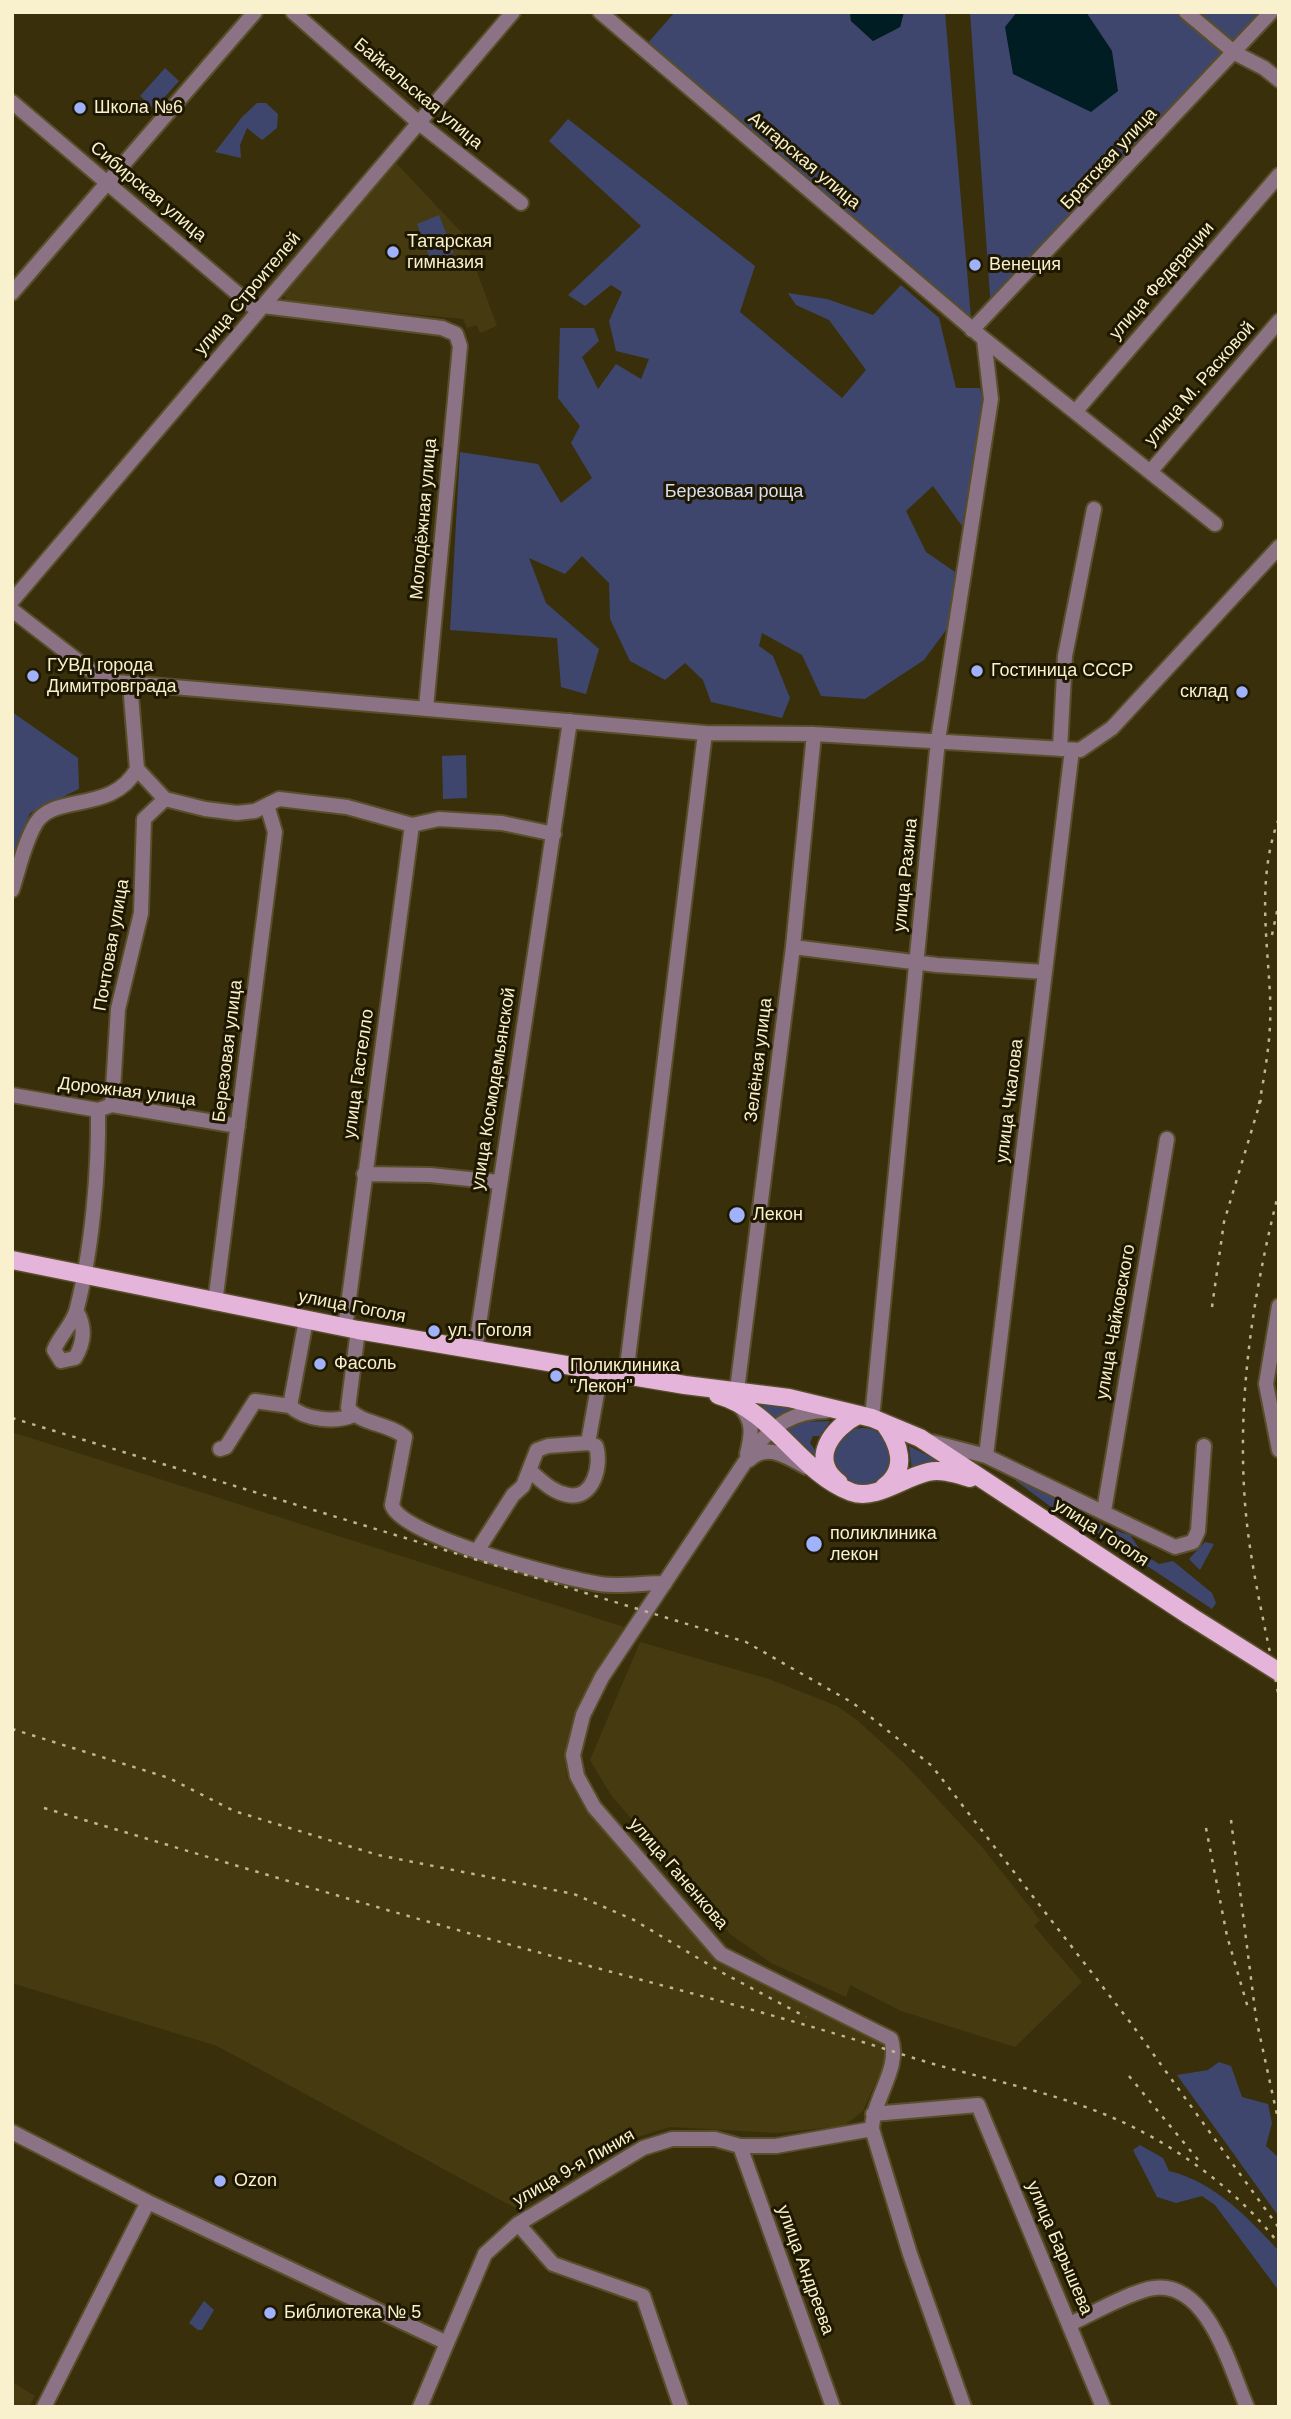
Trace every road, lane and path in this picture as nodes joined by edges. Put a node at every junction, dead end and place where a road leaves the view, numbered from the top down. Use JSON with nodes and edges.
{"nodes":[{"id":1,"x":255,"y":12,"type":"edge"},
{"id":2,"x":293,"y":12,"type":"edge"},
{"id":3,"x":513,"y":12,"type":"edge"},
{"id":4,"x":600,"y":12,"type":"edge"},
{"id":5,"x":1186,"y":12,"type":"edge"},
{"id":6,"x":1270,"y":12,"type":"edge"},
{"id":7,"x":1235,"y":54,"type":"junction"},
{"id":8,"x":1279,"y":80,"type":"edge"},
{"id":9,"x":12,"y":102,"type":"edge"},
{"id":10,"x":419,"y":122,"type":"junction"},
{"id":11,"x":1279,"y":175,"type":"edge"},
{"id":12,"x":108,"y":183,"type":"junction"},
{"id":13,"x":521,"y":202,"type":"dead end"},
{"id":14,"x":12,"y":293,"type":"edge"},
{"id":15,"x":261,"y":309,"type":"junction"},
{"id":16,"x":1279,"y":321,"type":"edge"},
{"id":17,"x":978,"y":334,"type":"junction"},
{"id":18,"x":1074,"y":412,"type":"junction"},
{"id":19,"x":1150,"y":472,"type":"junction"},
{"id":20,"x":1094,"y":509,"type":"dead end"},
{"id":21,"x":1215,"y":524,"type":"dead end"},
{"id":22,"x":1279,"y":547,"type":"edge"},
{"id":23,"x":12,"y":601,"type":"edge"},
{"id":24,"x":12,"y":610,"type":"edge"},
{"id":25,"x":130,"y":683,"type":"junction"},
{"id":26,"x":426,"y":708,"type":"junction"},
{"id":27,"x":570,"y":721,"type":"junction"},
{"id":28,"x":705,"y":733,"type":"junction"},
{"id":29,"x":814,"y":734,"type":"junction"},
{"id":30,"x":939,"y":740,"type":"junction"},
{"id":31,"x":1066,"y":750,"type":"junction"},
{"id":32,"x":137,"y":769,"type":"junction"},
{"id":33,"x":165,"y":799,"type":"junction"},
{"id":34,"x":267,"y":805,"type":"junction"},
{"id":35,"x":412,"y":825,"type":"junction"},
{"id":36,"x":554,"y":834,"type":"junction"},
{"id":37,"x":12,"y":890,"type":"edge"},
{"id":38,"x":793,"y":947,"type":"junction"},
{"id":39,"x":917,"y":962,"type":"junction"},
{"id":40,"x":1045,"y":972,"type":"junction"},
{"id":41,"x":12,"y":1095,"type":"edge"},
{"id":42,"x":105,"y":1108,"type":"junction"},
{"id":43,"x":238,"y":1126,"type":"junction"},
{"id":44,"x":1167,"y":1139,"type":"dead end"},
{"id":45,"x":364,"y":1174,"type":"junction"},
{"id":46,"x":499,"y":1182,"type":"junction"},
{"id":47,"x":12,"y":1260,"type":"edge"},
{"id":48,"x":83,"y":1275,"type":"junction"},
{"id":49,"x":215,"y":1303,"type":"junction"},
{"id":50,"x":1279,"y":1306,"type":"edge"},
{"id":51,"x":77,"y":1312,"type":"dead end"},
{"id":52,"x":306,"y":1320,"type":"junction"},
{"id":53,"x":352,"y":1329,"type":"junction"},
{"id":54,"x":475,"y":1351,"type":"junction"},
{"id":55,"x":601,"y":1371,"type":"junction"},
{"id":56,"x":626,"y":1374,"type":"junction"},
{"id":57,"x":735,"y":1395,"type":"junction"},
{"id":58,"x":290,"y":1405,"type":"junction"},
{"id":59,"x":354,"y":1415,"type":"junction"},
{"id":60,"x":864,"y":1417,"type":"junction"},
{"id":61,"x":773,"y":1429,"type":"junction"},
{"id":62,"x":920,"y":1438,"type":"junction"},
{"id":63,"x":588,"y":1443,"type":"junction"},
{"id":64,"x":1204,"y":1446,"type":"dead end"},
{"id":65,"x":220,"y":1449,"type":"dead end"},
{"id":66,"x":1279,"y":1450,"type":"edge"},
{"id":67,"x":986,"y":1457,"type":"junction"},
{"id":68,"x":743,"y":1466,"type":"junction"},
{"id":69,"x":530,"y":1471,"type":"junction"},
{"id":70,"x":832,"y":1483,"type":"junction"},
{"id":71,"x":990,"y":1486,"type":"junction"},
{"id":72,"x":878,"y":1491,"type":"junction"},
{"id":73,"x":854,"y":1493,"type":"junction"},
{"id":74,"x":1104,"y":1511,"type":"junction"},
{"id":75,"x":477,"y":1550,"type":"junction"},
{"id":76,"x":664,"y":1583,"type":"junction"},
{"id":77,"x":1279,"y":1672,"type":"edge"},
{"id":78,"x":978,"y":2105,"type":"joint"},
{"id":79,"x":872,"y":2121,"type":"junction"},
{"id":80,"x":12,"y":2132,"type":"edge"},
{"id":81,"x":740,"y":2146,"type":"junction"},
{"id":82,"x":148,"y":2202,"type":"junction"},
{"id":83,"x":518,"y":2224,"type":"junction"},
{"id":84,"x":1070,"y":2324,"type":"junction"},
{"id":85,"x":447,"y":2343,"type":"junction"},
{"id":86,"x":44,"y":2407,"type":"edge"},
{"id":87,"x":421,"y":2407,"type":"edge"},
{"id":88,"x":681,"y":2407,"type":"edge"},
{"id":89,"x":833,"y":2407,"type":"edge"},
{"id":90,"x":964,"y":2407,"type":"edge"},
{"id":91,"x":1103,"y":2407,"type":"edge"},
{"id":92,"x":1247,"y":2407,"type":"edge"}],
"edges":[{"from":1,"to":12,"type":"street"},
{"from":2,"to":10,"type":"street","name":"Байкальская улица"},
{"from":3,"to":10,"type":"street","name":"улица Строителей"},
{"from":4,"to":17,"type":"street","name":"Ангарская улица"},
{"from":5,"to":7,"type":"street"},
{"from":6,"to":7,"type":"street","name":"Братская улица"},
{"from":7,"to":8,"type":"street"},
{"from":7,"to":17,"type":"street","name":"Братская улица"},
{"from":9,"to":12,"type":"street","name":"Сибирская улица"},
{"from":10,"to":13,"type":"street","name":"Байкальская улица"},
{"from":10,"to":15,"type":"street","name":"улица Строителей"},
{"from":11,"to":18,"type":"street","name":"улица Федерации"},
{"from":12,"to":14,"type":"street"},
{"from":12,"to":15,"type":"street","name":"Сибирская улица"},
{"from":15,"to":23,"type":"street","name":"улица Строителей"},
{"from":15,"to":26,"type":"street","name":"Молодёжная улица"},
{"from":16,"to":19,"type":"street","name":"улица М. Расковой"},
{"from":17,"to":18,"type":"street","name":"Ангарская улица"},
{"from":17,"to":30,"type":"street","name":"улица Разина"},
{"from":18,"to":19,"type":"street","name":"Ангарская улица"},
{"from":19,"to":21,"type":"street","name":"Ангарская улица"},
{"from":20,"to":31,"type":"street","name":"улица Чкалова"},
{"from":22,"to":31,"type":"street"},
{"from":24,"to":25,"type":"street"},
{"from":25,"to":26,"type":"street"},
{"from":25,"to":32,"type":"street"},
{"from":26,"to":27,"type":"street"},
{"from":27,"to":28,"type":"street"},
{"from":27,"to":36,"type":"street","name":"улица Космодемьянской"},
{"from":28,"to":29,"type":"street"},
{"from":28,"to":56,"type":"street"},
{"from":29,"to":30,"type":"street"},
{"from":29,"to":38,"type":"street","name":"Зелёная улица"},
{"from":30,"to":31,"type":"street"},
{"from":30,"to":39,"type":"street","name":"улица Разина"},
{"from":31,"to":40,"type":"street","name":"улица Чкалова"},
{"from":32,"to":33,"type":"street"},
{"from":32,"to":37,"type":"street"},
{"from":33,"to":34,"type":"street"},
{"from":33,"to":42,"type":"street","name":"Почтовая улица"},
{"from":34,"to":35,"type":"street"},
{"from":34,"to":43,"type":"street","name":"Березовая улица"},
{"from":35,"to":36,"type":"street"},
{"from":35,"to":45,"type":"street","name":"улица Гастелло"},
{"from":36,"to":46,"type":"street","name":"улица Космодемьянской"},
{"from":38,"to":39,"type":"street"},
{"from":38,"to":57,"type":"street","name":"Зелёная улица"},
{"from":39,"to":40,"type":"street"},
{"from":39,"to":60,"type":"street","name":"улица Разина"},
{"from":40,"to":67,"type":"street","name":"улица Чкалова"},
{"from":41,"to":42,"type":"street","name":"Дорожная улица"},
{"from":42,"to":43,"type":"street","name":"Дорожная улица"},
{"from":42,"to":48,"type":"street","name":"Почтовая улица"},
{"from":43,"to":49,"type":"street","name":"Березовая улица"},
{"from":44,"to":74,"type":"street","name":"улица Чайковского"},
{"from":45,"to":46,"type":"street"},
{"from":45,"to":53,"type":"street","name":"улица Гастелло"},
{"from":46,"to":54,"type":"street","name":"улица Космодемьянской"},
{"from":47,"to":48,"type":"main road","name":"улица Гоголя"},
{"from":48,"to":49,"type":"main road","name":"улица Гоголя"},
{"from":48,"to":51,"type":"street","name":"Почтовая улица"},
{"from":49,"to":52,"type":"main road","name":"улица Гоголя"},
{"from":50,"to":66,"type":"street"},
{"from":52,"to":53,"type":"main road","name":"улица Гоголя"},
{"from":52,"to":58,"type":"street"},
{"from":53,"to":54,"type":"main road","name":"улица Гоголя"},
{"from":53,"to":59,"type":"street","name":"улица Гастелло"},
{"from":54,"to":55,"type":"main road","name":"улица Гоголя"},
{"from":55,"to":56,"type":"main road","name":"улица Гоголя"},
{"from":55,"to":63,"type":"street"},
{"from":56,"to":57,"type":"main road","name":"улица Гоголя"},
{"from":57,"to":60,"type":"main road"},
{"from":57,"to":61,"type":"main road"},
{"from":57,"to":68,"type":"street"},
{"from":58,"to":59,"type":"street"},
{"from":58,"to":65,"type":"street"},
{"from":59,"to":75,"type":"street"},
{"from":60,"to":61,"type":"street"},
{"from":60,"to":62,"type":"main road"},
{"from":60,"to":72,"type":"main road"},
{"from":60,"to":73,"type":"main road"},
{"from":61,"to":68,"type":"street","name":"улица Ганенкова"},
{"from":61,"to":70,"type":"main road"},
{"from":62,"to":67,"type":"street"},
{"from":62,"to":71,"type":"main road"},
{"from":63,"to":69,"type":"street"},
{"from":63,"to":69,"type":"street"},
{"from":64,"to":74,"type":"street"},
{"from":67,"to":74,"type":"street"},
{"from":68,"to":70,"type":"street"},
{"from":68,"to":76,"type":"street","name":"улица Ганенкова"},
{"from":69,"to":75,"type":"street"},
{"from":70,"to":73,"type":"main road"},
{"from":71,"to":72,"type":"main road"},
{"from":71,"to":77,"type":"main road","name":"улица Гоголя","bridge":true},
{"from":72,"to":73,"type":"main road"},
{"from":75,"to":76,"type":"street"},
{"from":76,"to":79,"type":"street","name":"улица Ганенкова"},
{"from":78,"to":79,"type":"street","name":"улица 9-я Линия"},
{"from":78,"to":84,"type":"street","name":"улица Барышева"},
{"from":79,"to":81,"type":"street","name":"улица 9-я Линия"},
{"from":79,"to":90,"type":"street"},
{"from":80,"to":82,"type":"street"},
{"from":81,"to":83,"type":"street","name":"улица 9-я Линия"},
{"from":81,"to":89,"type":"street","name":"улица Андреева"},
{"from":82,"to":85,"type":"street"},
{"from":82,"to":86,"type":"street"},
{"from":83,"to":85,"type":"street","name":"улица 9-я Линия"},
{"from":83,"to":88,"type":"street"},
{"from":84,"to":91,"type":"street","name":"улица Барышева"},
{"from":84,"to":92,"type":"street"},
{"from":85,"to":87,"type":"street","name":"улица 9-я Линия"}]}
